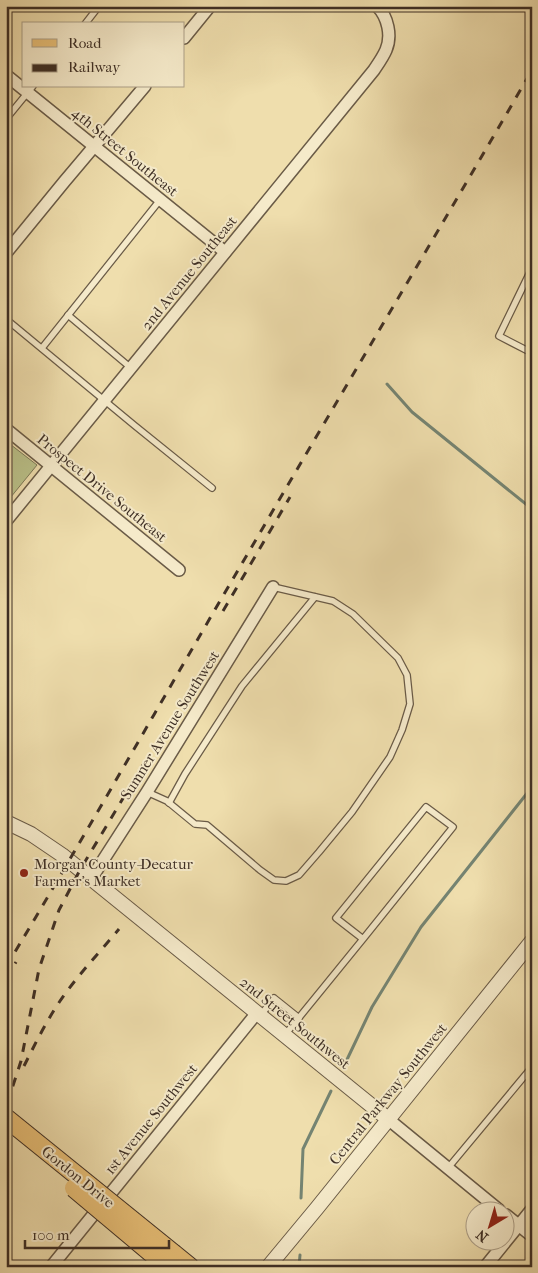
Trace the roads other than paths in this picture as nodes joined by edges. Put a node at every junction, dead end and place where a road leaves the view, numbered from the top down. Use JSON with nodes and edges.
{"nodes":[{"id":1,"x":99,"y":6,"type":"edge"},
{"id":2,"x":210,"y":6,"type":"edge"},
{"id":3,"x":377,"y":6,"type":"edge"},
{"id":4,"x":87,"y":22,"type":"edge"},
{"id":5,"x":185,"y":37,"type":"edge"},
{"id":6,"x":6,"y":75,"type":"edge"},
{"id":7,"x":22,"y":84,"type":"edge"},
{"id":8,"x":142,"y":88,"type":"edge"},
{"id":9,"x":30,"y":89,"type":"edge"},
{"id":10,"x":6,"y":119,"type":"edge"},
{"id":11,"x":94,"y":146,"type":"junction"},
{"id":12,"x":160,"y":200,"type":"junction"},
{"id":13,"x":226,"y":252,"type":"junction"},
{"id":14,"x":6,"y":253,"type":"edge"},
{"id":15,"x":532,"y":268,"type":"edge"},
{"id":16,"x":68,"y":315,"type":"junction"},
{"id":17,"x":6,"y":318,"type":"edge"},
{"id":18,"x":42,"y":348,"type":"junction"},
{"id":19,"x":532,"y":353,"type":"edge"},
{"id":20,"x":131,"y":368,"type":"junction"},
{"id":21,"x":105,"y":400,"type":"junction"},
{"id":22,"x":6,"y":429,"type":"edge"},
{"id":23,"x":51,"y":466,"type":"junction"},
{"id":24,"x":212,"y":488,"type":"dead end"},
{"id":25,"x":6,"y":521,"type":"edge"},
{"id":26,"x":179,"y":570,"type":"dead end"},
{"id":27,"x":273,"y":587,"type":"joint"},
{"id":28,"x":315,"y":597,"type":"junction"},
{"id":29,"x":146,"y":792,"type":"junction"},
{"id":30,"x":169,"y":803,"type":"junction"},
{"id":31,"x":6,"y":822,"type":"edge"},
{"id":32,"x":91,"y":879,"type":"junction"},
{"id":33,"x":363,"y":940,"type":"junction"},
{"id":34,"x":532,"y":941,"type":"edge"},
{"id":35,"x":258,"y":1015,"type":"junction"},
{"id":36,"x":299,"y":1018,"type":"junction"},
{"id":37,"x":284,"y":1036,"type":"junction"},
{"id":38,"x":532,"y":1067,"type":"edge"},
{"id":39,"x":6,"y":1118,"type":"edge"},
{"id":40,"x":388,"y":1119,"type":"junction"},
{"id":41,"x":6,"y":1132,"type":"edge"},
{"id":42,"x":448,"y":1168,"type":"junction"},
{"id":43,"x":487,"y":1200,"type":"edge"},
{"id":44,"x":532,"y":1209,"type":"edge"},
{"id":45,"x":516,"y":1223,"type":"edge"},
{"id":46,"x":519,"y":1225,"type":"junction"},
{"id":47,"x":532,"y":1236,"type":"edge"},
{"id":48,"x":171,"y":1260,"type":"edge"},
{"id":49,"x":51,"y":1267,"type":"edge"},
{"id":50,"x":190,"y":1267,"type":"edge"},
{"id":51,"x":268,"y":1267,"type":"edge"},
{"id":52,"x":485,"y":1267,"type":"edge"}],
"edges":[{"from":1,"to":4,"type":"lane"},
{"from":2,"to":5,"type":"street"},
{"from":3,"to":13,"type":"street","name":"2nd Avenue Southeast"},
{"from":6,"to":7,"type":"street","name":"4th Street Southeast"},
{"from":8,"to":11,"type":"street"},
{"from":9,"to":10,"type":"lane"},
{"from":9,"to":11,"type":"street","name":"4th Street Southeast"},
{"from":11,"to":12,"type":"street","name":"4th Street Southeast"},
{"from":11,"to":14,"type":"street"},
{"from":12,"to":13,"type":"street","name":"4th Street Southeast"},
{"from":12,"to":16,"type":"lane"},
{"from":13,"to":20,"type":"street","name":"2nd Avenue Southeast"},
{"from":15,"to":19,"type":"lane"},
{"from":16,"to":18,"type":"lane"},
{"from":16,"to":20,"type":"lane"},
{"from":17,"to":18,"type":"lane"},
{"from":18,"to":21,"type":"lane"},
{"from":20,"to":21,"type":"street","name":"2nd Avenue Southeast"},
{"from":21,"to":23,"type":"street","name":"2nd Avenue Southeast"},
{"from":21,"to":24,"type":"lane"},
{"from":22,"to":23,"type":"street","name":"Prospect Drive Southeast"},
{"from":23,"to":25,"type":"street","name":"2nd Avenue Southeast"},
{"from":23,"to":26,"type":"street","name":"Prospect Drive Southeast"},
{"from":27,"to":28,"type":"lane"},
{"from":27,"to":29,"type":"street","name":"Sumner Avenue Southwest"},
{"from":28,"to":30,"type":"lane"},
{"from":28,"to":30,"type":"lane"},
{"from":29,"to":30,"type":"lane"},
{"from":29,"to":32,"type":"street","name":"Sumner Avenue Southwest"},
{"from":31,"to":32,"type":"street","name":"2nd Street Southwest"},
{"from":32,"to":35,"type":"street","name":"2nd Street Southwest"},
{"from":33,"to":33,"type":"lane"},
{"from":33,"to":36,"type":"lane"},
{"from":34,"to":40,"type":"street","name":"Central Parkway Southwest"},
{"from":35,"to":36,"type":"lane"},
{"from":35,"to":37,"type":"street","name":"2nd Street Southwest"},
{"from":35,"to":49,"type":"street","name":"1st Avenue Southwest"},
{"from":36,"to":37,"type":"lane"},
{"from":37,"to":40,"type":"street","name":"2nd Street Southwest"},
{"from":38,"to":42,"type":"lane"},
{"from":39,"to":48,"type":"main road","name":"Gordon Drive","bridge":true},
{"from":40,"to":42,"type":"street","name":"2nd Street Southwest"},
{"from":40,"to":51,"type":"street","name":"Central Parkway Southwest"},
{"from":41,"to":48,"type":"main road","name":"Gordon Drive","bridge":true},
{"from":42,"to":43,"type":"street","name":"2nd Street Southwest"},
{"from":44,"to":46,"type":"street"},
{"from":45,"to":46,"type":"street"},
{"from":46,"to":47,"type":"street"},
{"from":46,"to":52,"type":"street"},
{"from":48,"to":50,"type":"main road"}]}
